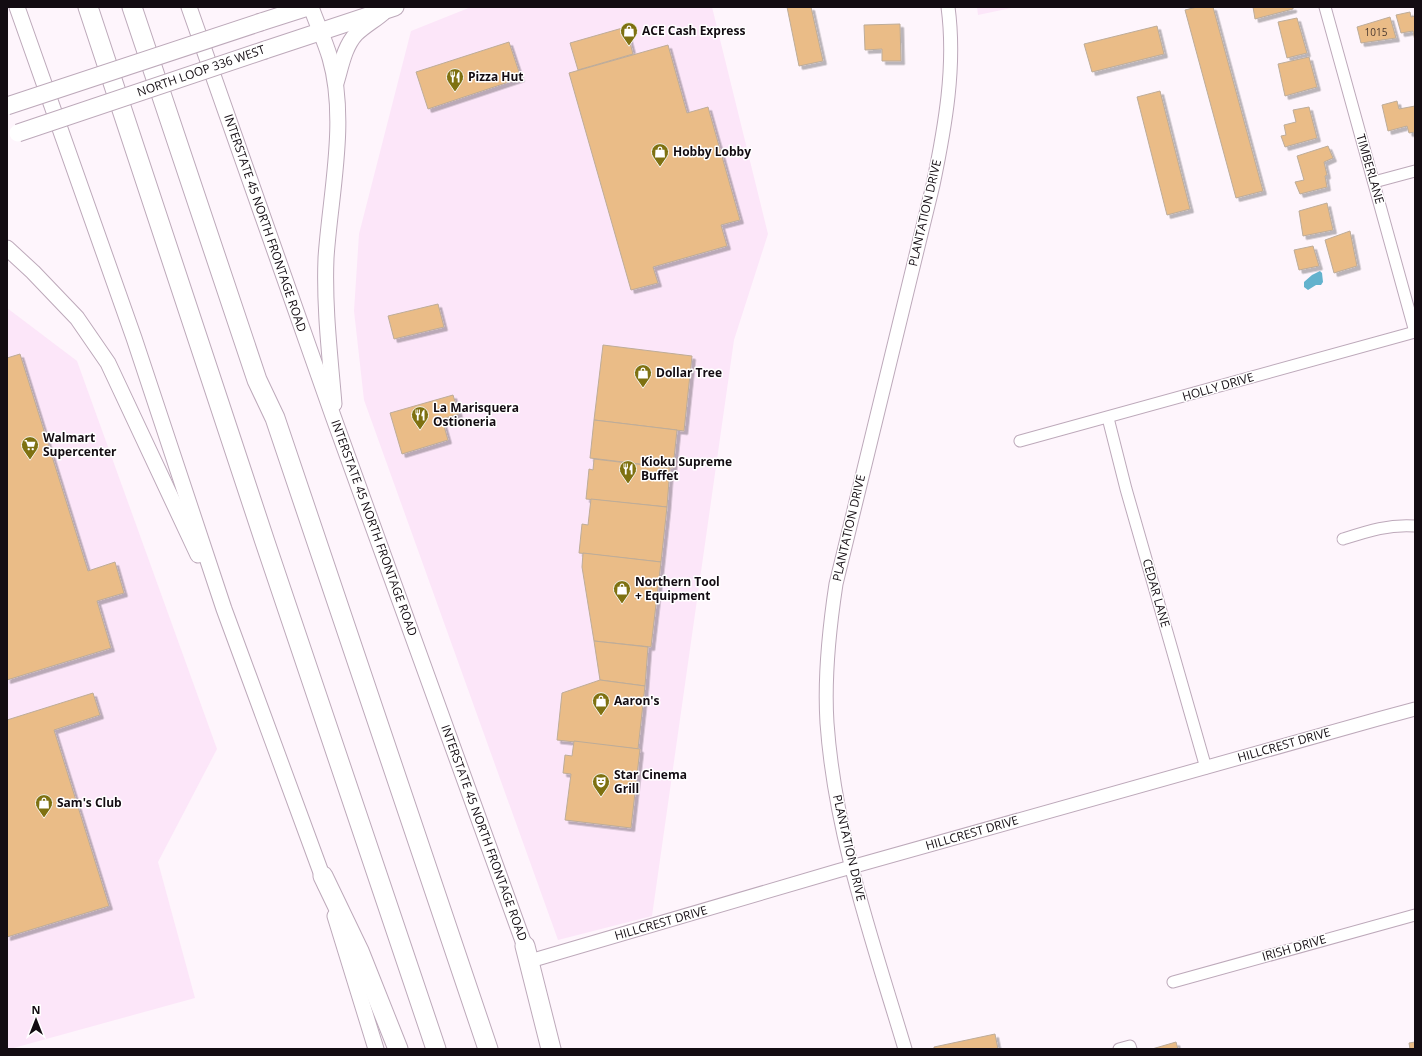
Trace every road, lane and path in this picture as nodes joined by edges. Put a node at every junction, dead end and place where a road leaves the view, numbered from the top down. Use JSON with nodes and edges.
{"nodes":[{"id":1,"x":18,"y":7,"type":"edge"},
{"id":2,"x":88,"y":7,"type":"edge"},
{"id":3,"x":132,"y":7,"type":"edge"},
{"id":4,"x":189,"y":7,"type":"edge"},
{"id":5,"x":310,"y":7,"type":"edge"},
{"id":6,"x":948,"y":7,"type":"edge"},
{"id":7,"x":1325,"y":7,"type":"edge"},
{"id":8,"x":392,"y":8,"type":"edge"},
{"id":9,"x":320,"y":32,"type":"junction"},
{"id":10,"x":335,"y":88,"type":"junction"},
{"id":11,"x":7,"y":106,"type":"edge"},
{"id":12,"x":12,"y":135,"type":"edge"},
{"id":13,"x":1415,"y":171,"type":"edge"},
{"id":14,"x":1374,"y":182,"type":"junction"},
{"id":15,"x":7,"y":248,"type":"edge"},
{"id":16,"x":1415,"y":332,"type":"edge"},
{"id":17,"x":333,"y":416,"type":"junction"},
{"id":18,"x":1108,"y":418,"type":"junction"},
{"id":19,"x":1020,"y":441,"type":"dead end"},
{"id":20,"x":1415,"y":526,"type":"edge"},
{"id":21,"x":1343,"y":539,"type":"dead end"},
{"id":22,"x":224,"y":609,"type":"junction"},
{"id":23,"x":1415,"y":709,"type":"edge"},
{"id":24,"x":1206,"y":768,"type":"junction"},
{"id":25,"x":851,"y":867,"type":"junction"},
{"id":26,"x":323,"y":876,"type":"junction"},
{"id":27,"x":1415,"y":915,"type":"edge"},
{"id":28,"x":528,"y":954,"type":"junction"},
{"id":29,"x":1173,"y":982,"type":"dead end"},
{"id":30,"x":376,"y":1049,"type":"edge"},
{"id":31,"x":398,"y":1049,"type":"edge"},
{"id":32,"x":436,"y":1049,"type":"edge"},
{"id":33,"x":488,"y":1049,"type":"edge"},
{"id":34,"x":551,"y":1049,"type":"edge"},
{"id":35,"x":560,"y":1049,"type":"edge"},
{"id":36,"x":905,"y":1049,"type":"edge"}],
"edges":[{"from":1,"to":22,"type":"main road"},
{"from":2,"to":32,"type":"highway"},
{"from":3,"to":33,"type":"highway"},
{"from":4,"to":17,"type":"main road","name":"INTERSTATE 45 NORTH FRONTAGE ROAD"},
{"from":5,"to":9,"type":"main road"},
{"from":5,"to":11,"type":"main road","bridge":true},
{"from":6,"to":25,"type":"street","name":"PLANTATION DRIVE"},
{"from":7,"to":14,"type":"street","name":"TIMBERLANE"},
{"from":8,"to":9,"type":"main road","name":"NORTH LOOP 336 WEST"},
{"from":8,"to":10,"type":"main road"},
{"from":9,"to":10,"type":"main road"},
{"from":9,"to":12,"type":"main road","name":"NORTH LOOP 336 WEST","bridge":true},
{"from":10,"to":17,"type":"main road"},
{"from":13,"to":14,"type":"street"},
{"from":14,"to":16,"type":"street","name":"TIMBERLANE"},
{"from":15,"to":22,"type":"main road"},
{"from":16,"to":18,"type":"street","name":"HOLLY DRIVE"},
{"from":17,"to":28,"type":"main road","name":"INTERSTATE 45 NORTH FRONTAGE ROAD"},
{"from":18,"to":19,"type":"street","name":"HOLLY DRIVE"},
{"from":18,"to":24,"type":"street","name":"CEDAR LANE"},
{"from":20,"to":21,"type":"street"},
{"from":22,"to":26,"type":"main road"},
{"from":23,"to":24,"type":"street","name":"HILLCREST DRIVE"},
{"from":24,"to":25,"type":"street","name":"HILLCREST DRIVE"},
{"from":25,"to":28,"type":"street","name":"HILLCREST DRIVE"},
{"from":25,"to":36,"type":"street","name":"PLANTATION DRIVE"},
{"from":26,"to":30,"type":"main road"},
{"from":26,"to":31,"type":"highway"},
{"from":27,"to":29,"type":"street","name":"IRISH DRIVE"},
{"from":28,"to":34,"type":"highway"},
{"from":28,"to":35,"type":"main road","name":"INTERSTATE 45 NORTH FRONTAGE ROAD"}]}
